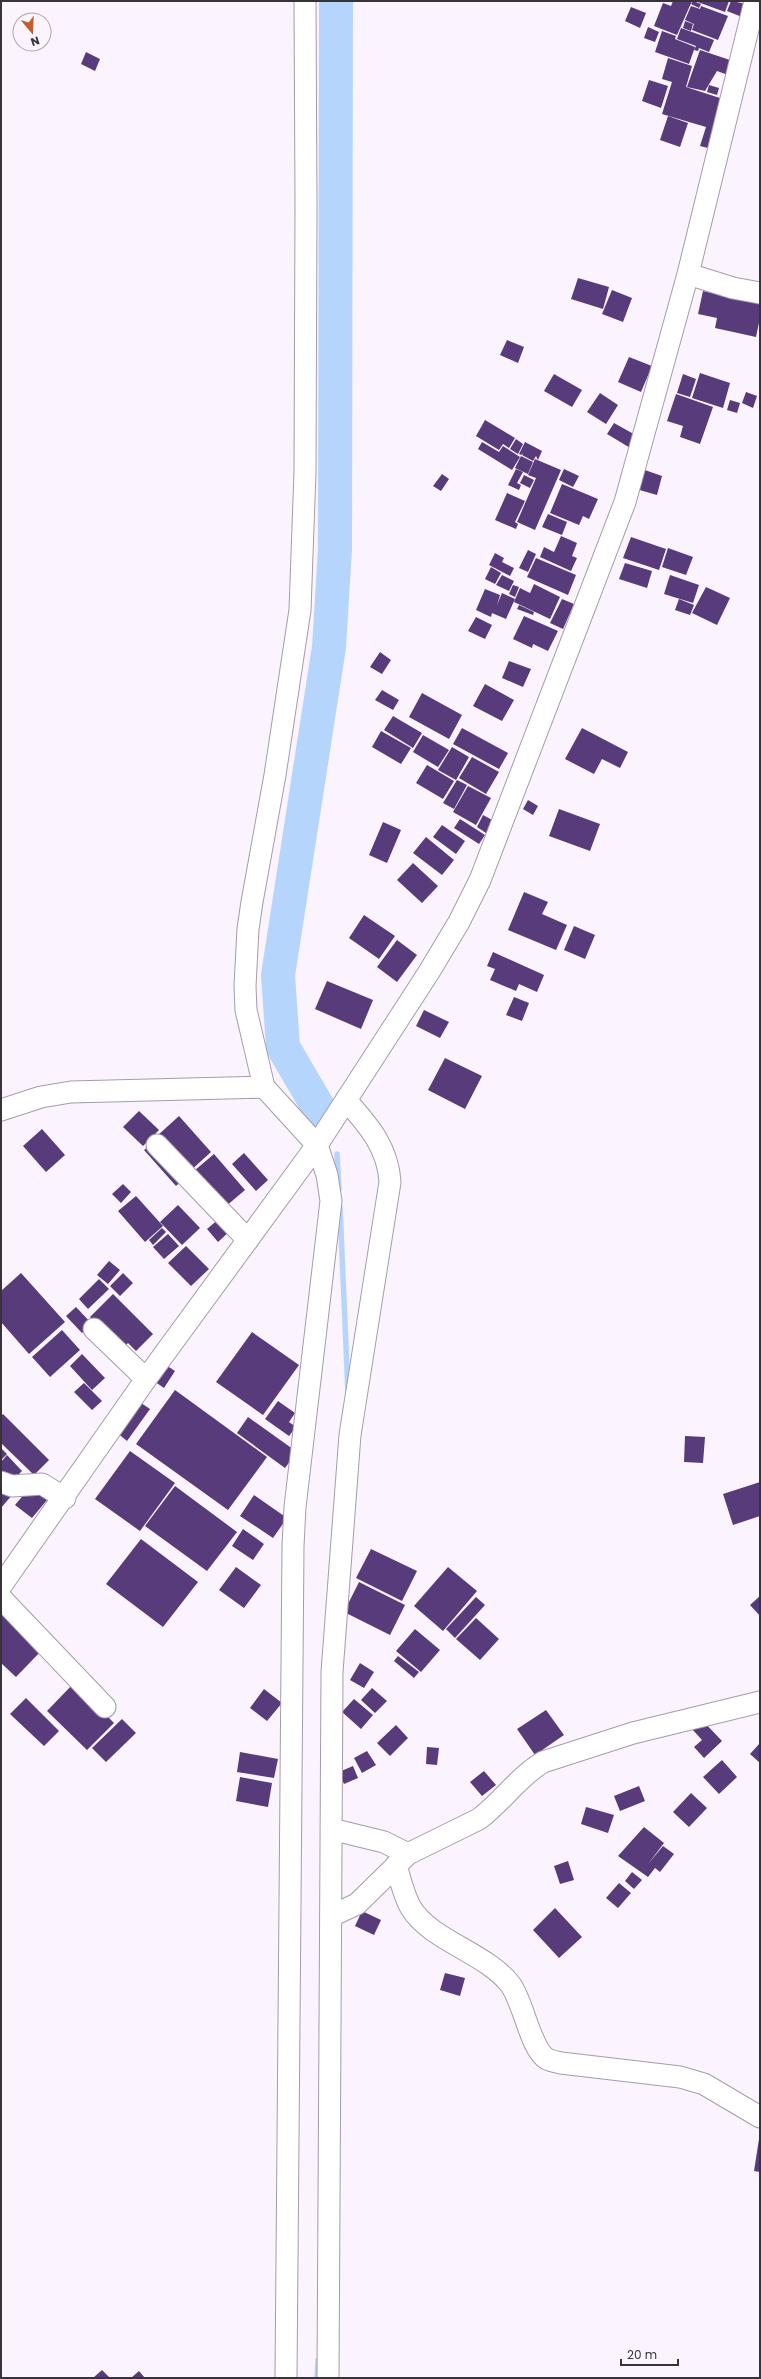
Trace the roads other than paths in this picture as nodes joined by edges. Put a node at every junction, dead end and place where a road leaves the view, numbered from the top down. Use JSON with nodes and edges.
{"nodes":[{"id":1,"x":305,"y":1,"type":"edge"},
{"id":2,"x":756,"y":10,"type":"edge"},
{"id":3,"x":688,"y":274,"type":"junction"},
{"id":4,"x":760,"y":293,"type":"edge"},
{"id":5,"x":264,"y":1087,"type":"junction"},
{"id":6,"x":346,"y":1100,"type":"junction"},
{"id":7,"x":1,"y":1110,"type":"edge"},
{"id":8,"x":157,"y":1145,"type":"dead end"},
{"id":9,"x":317,"y":1145,"type":"junction"},
{"id":10,"x":248,"y":1240,"type":"junction"},
{"id":11,"x":94,"y":1329,"type":"dead end"},
{"id":12,"x":146,"y":1379,"type":"junction"},
{"id":13,"x":1,"y":1482,"type":"edge"},
{"id":14,"x":65,"y":1498,"type":"junction"},
{"id":15,"x":1,"y":1586,"type":"edge"},
{"id":16,"x":1,"y":1598,"type":"edge"},
{"id":17,"x":760,"y":1702,"type":"edge"},
{"id":18,"x":105,"y":1706,"type":"dead end"},
{"id":19,"x":331,"y":1828,"type":"junction"},
{"id":20,"x":402,"y":1860,"type":"junction"},
{"id":21,"x":331,"y":1916,"type":"junction"},
{"id":22,"x":760,"y":2117,"type":"edge"},
{"id":23,"x":286,"y":2378,"type":"edge"},
{"id":24,"x":328,"y":2378,"type":"edge"}],
"edges":[{"from":1,"to":5,"type":"street"},
{"from":2,"to":3,"type":"street"},
{"from":3,"to":4,"type":"street"},
{"from":3,"to":6,"type":"street"},
{"from":5,"to":7,"type":"street"},
{"from":5,"to":9,"type":"street"},
{"from":6,"to":9,"type":"street"},
{"from":6,"to":19,"type":"street"},
{"from":8,"to":10,"type":"street"},
{"from":9,"to":10,"type":"street"},
{"from":9,"to":23,"type":"street"},
{"from":10,"to":12,"type":"street"},
{"from":11,"to":12,"type":"street"},
{"from":12,"to":14,"type":"street"},
{"from":13,"to":14,"type":"street"},
{"from":14,"to":15,"type":"street"},
{"from":16,"to":18,"type":"street"},
{"from":17,"to":20,"type":"street"},
{"from":19,"to":20,"type":"street"},
{"from":19,"to":21,"type":"street"},
{"from":20,"to":21,"type":"street"},
{"from":20,"to":22,"type":"street"},
{"from":21,"to":24,"type":"street"}]}
